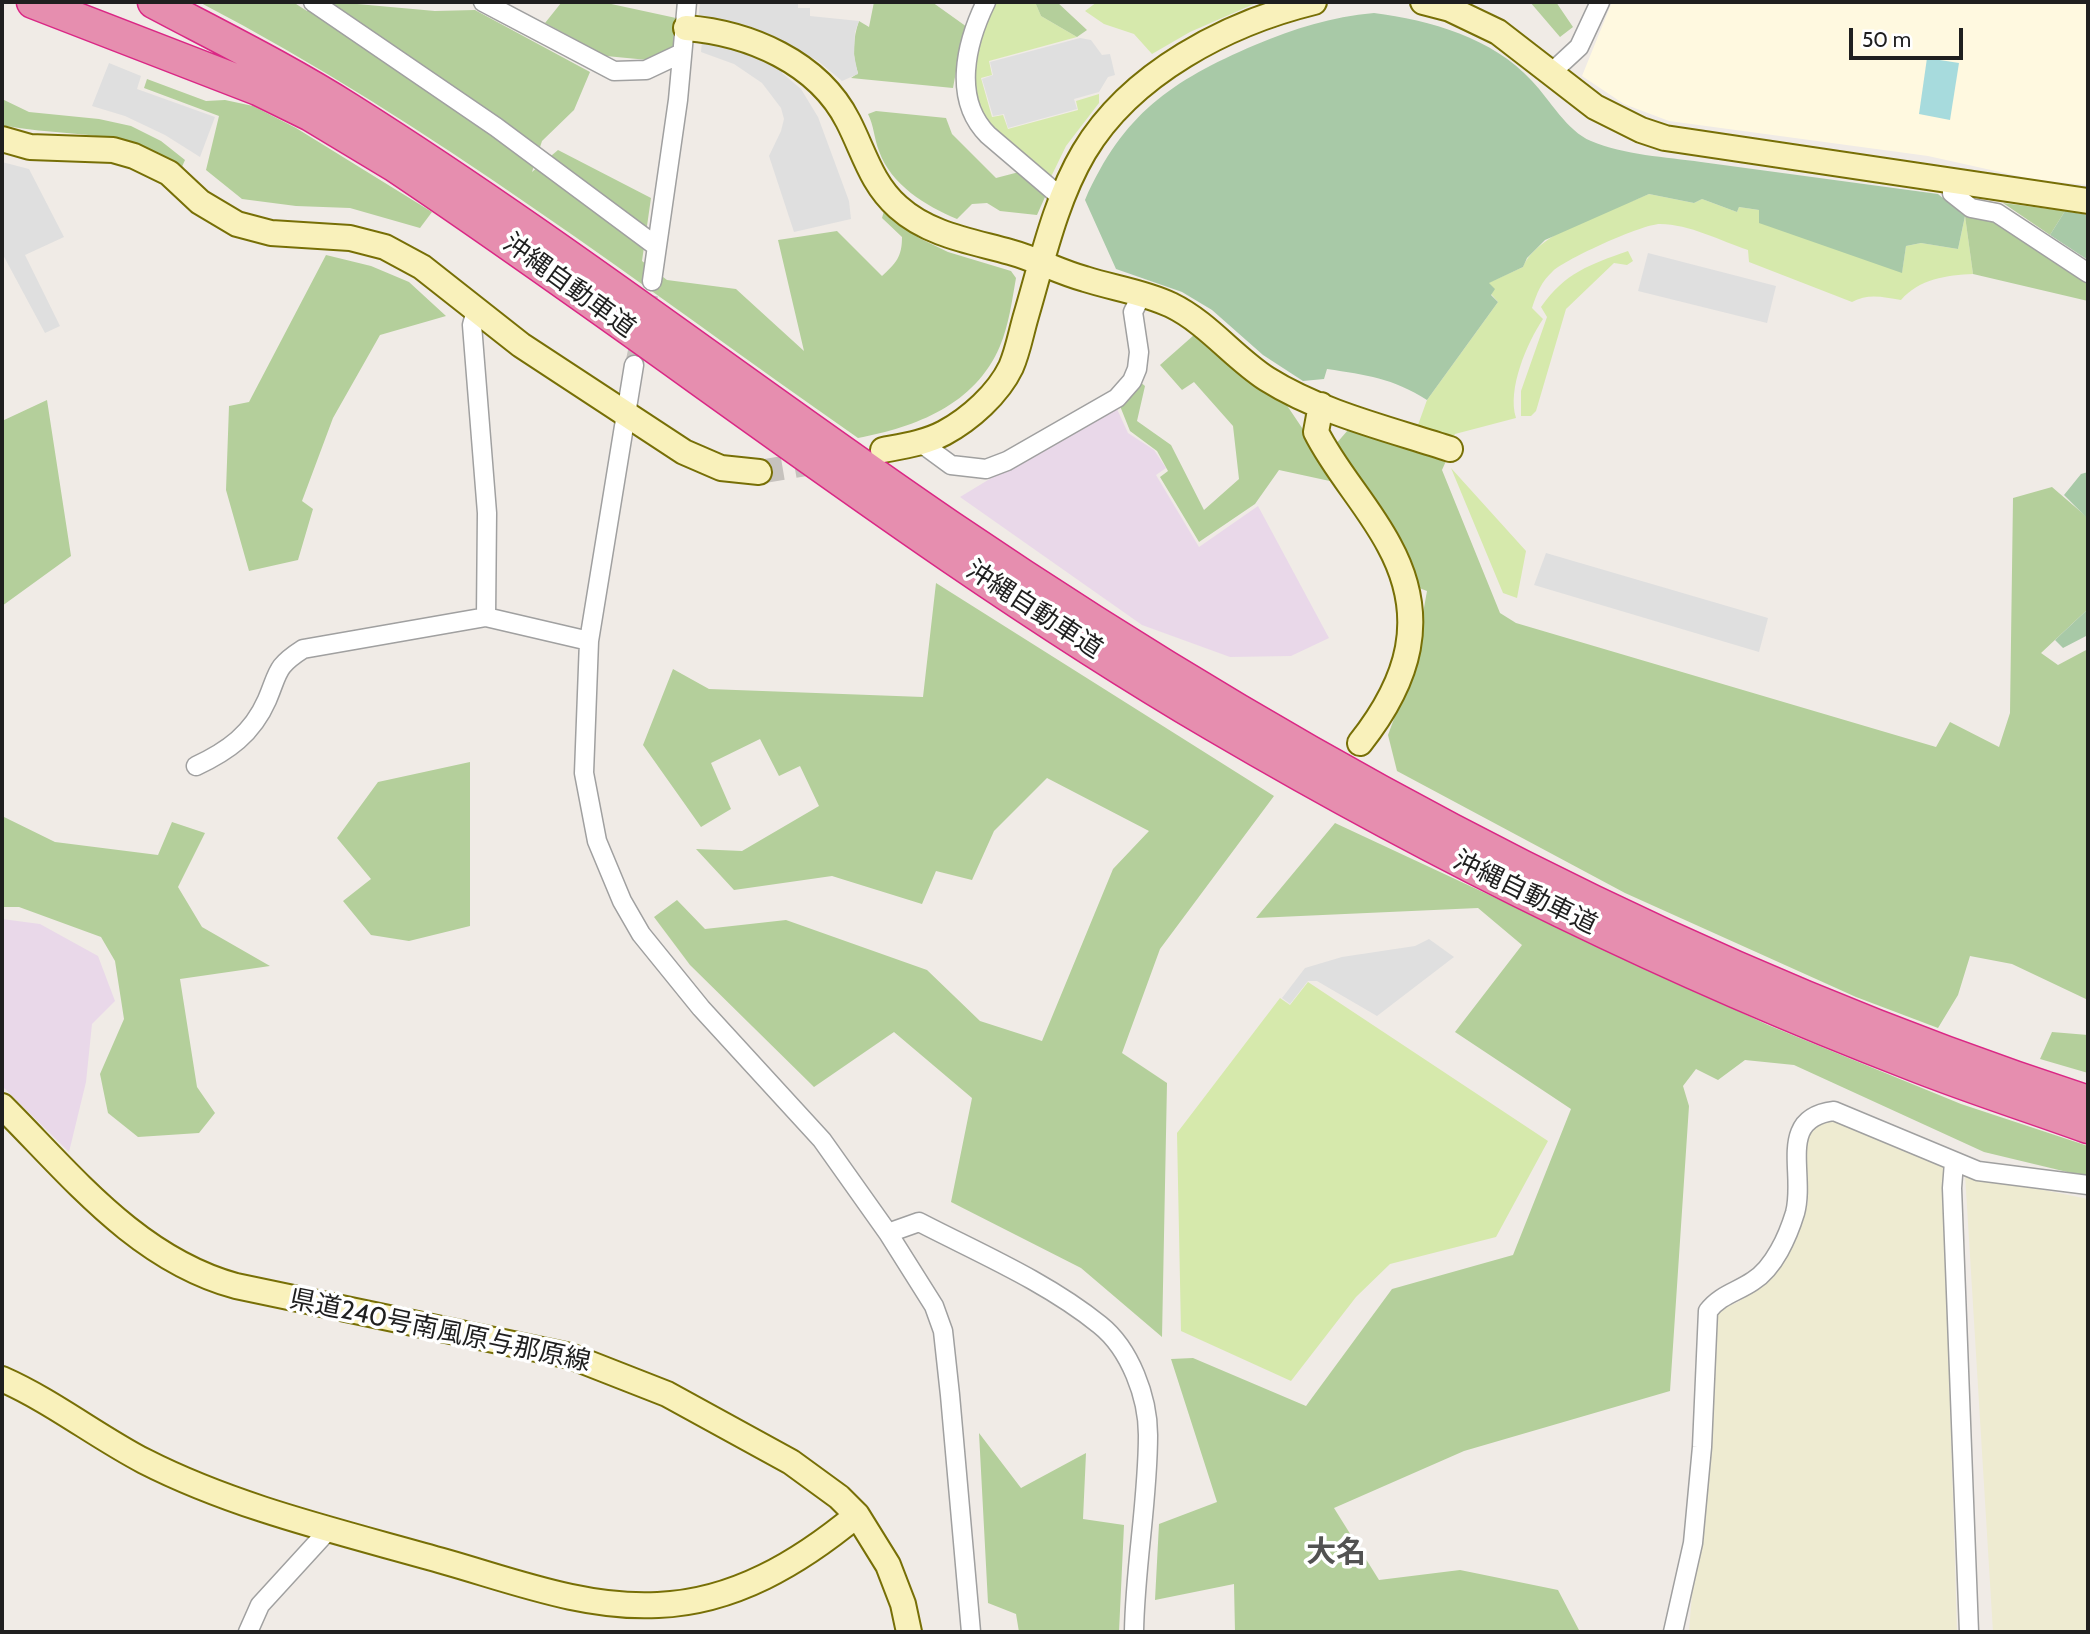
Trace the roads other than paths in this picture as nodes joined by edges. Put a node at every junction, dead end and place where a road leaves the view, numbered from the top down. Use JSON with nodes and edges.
{"nodes":[{"id":1,"x":33,"y":2,"type":"edge"},
{"id":2,"x":154,"y":2,"type":"edge"},
{"id":3,"x":313,"y":2,"type":"edge"},
{"id":4,"x":483,"y":2,"type":"edge"},
{"id":5,"x":688,"y":2,"type":"edge"},
{"id":6,"x":986,"y":2,"type":"edge"},
{"id":7,"x":1314,"y":2,"type":"edge"},
{"id":8,"x":1423,"y":2,"type":"edge"},
{"id":9,"x":1600,"y":2,"type":"edge"},
{"id":10,"x":685,"y":28,"type":"junction"},
{"id":11,"x":682,"y":52,"type":"junction"},
{"id":12,"x":1552,"y":72,"type":"junction"},
{"id":13,"x":2,"y":139,"type":"edge"},
{"id":14,"x":1952,"y":181,"type":"junction"},
{"id":15,"x":1063,"y":199,"type":"junction"},
{"id":16,"x":2088,"y":201,"type":"edge"},
{"id":17,"x":656,"y":246,"type":"junction"},
{"id":18,"x":1042,"y":263,"type":"junction"},
{"id":19,"x":2088,"y":273,"type":"edge"},
{"id":20,"x":652,"y":281,"type":"tunnel mouth"},
{"id":21,"x":1142,"y":293,"type":"junction"},
{"id":22,"x":476,"y":310,"type":"junction"},
{"id":23,"x":634,"y":365,"type":"tunnel mouth"},
{"id":24,"x":1321,"y":405,"type":"junction"},
{"id":25,"x":625,"y":414,"type":"junction"},
{"id":26,"x":921,"y":443,"type":"junction"},
{"id":27,"x":1450,"y":449,"type":"dead end"},
{"id":28,"x":883,"y":450,"type":"dead end"},
{"id":29,"x":759,"y":472,"type":"tunnel mouth"},
{"id":30,"x":486,"y":617,"type":"junction"},
{"id":31,"x":589,"y":640,"type":"junction"},
{"id":32,"x":1360,"y":743,"type":"dead end"},
{"id":33,"x":196,"y":766,"type":"dead end"},
{"id":34,"x":1459,"y":847,"type":"junction"},
{"id":35,"x":2088,"y":1102,"type":"edge"},
{"id":36,"x":2,"y":1105,"type":"edge"},
{"id":37,"x":2088,"y":1127,"type":"edge"},
{"id":38,"x":1954,"y":1162,"type":"junction"},
{"id":39,"x":2088,"y":1185,"type":"edge"},
{"id":40,"x":888,"y":1233,"type":"junction"},
{"id":41,"x":2,"y":1379,"type":"edge"},
{"id":42,"x":857,"y":1516,"type":"junction"},
{"id":43,"x":327,"y":1528,"type":"junction"},
{"id":44,"x":248,"y":1632,"type":"edge"},
{"id":45,"x":909,"y":1632,"type":"edge"},
{"id":46,"x":971,"y":1632,"type":"edge"},
{"id":47,"x":1134,"y":1632,"type":"edge"},
{"id":48,"x":1673,"y":1632,"type":"edge"},
{"id":49,"x":1969,"y":1632,"type":"edge"}],
"edges":[{"from":1,"to":34,"type":"highway","name":"沖縄自動車道"},
{"from":2,"to":34,"type":"highway","name":"沖縄自動車道"},
{"from":3,"to":17,"type":"street"},
{"from":4,"to":11,"type":"street"},
{"from":5,"to":10,"type":"street"},
{"from":6,"to":15,"type":"street"},
{"from":7,"to":15,"type":"street"},
{"from":8,"to":12,"type":"street"},
{"from":9,"to":12,"type":"street"},
{"from":10,"to":11,"type":"street"},
{"from":10,"to":18,"type":"street"},
{"from":11,"to":17,"type":"street"},
{"from":12,"to":14,"type":"street"},
{"from":13,"to":22,"type":"street"},
{"from":14,"to":16,"type":"street"},
{"from":14,"to":19,"type":"street"},
{"from":15,"to":18,"type":"street"},
{"from":17,"to":20,"type":"street"},
{"from":18,"to":21,"type":"street"},
{"from":18,"to":26,"type":"street"},
{"from":21,"to":24,"type":"street"},
{"from":21,"to":26,"type":"street"},
{"from":22,"to":25,"type":"street"},
{"from":22,"to":30,"type":"street"},
{"from":23,"to":25,"type":"street"},
{"from":24,"to":27,"type":"street"},
{"from":24,"to":32,"type":"street"},
{"from":25,"to":29,"type":"street"},
{"from":25,"to":31,"type":"street"},
{"from":26,"to":28,"type":"street"},
{"from":30,"to":31,"type":"street"},
{"from":30,"to":33,"type":"street"},
{"from":31,"to":40,"type":"street"},
{"from":34,"to":35,"type":"highway","name":"沖縄自動車道"},
{"from":34,"to":37,"type":"highway","name":"沖縄自動車道"},
{"from":36,"to":42,"type":"street","name":"県道240号南風原与那原線"},
{"from":38,"to":39,"type":"street"},
{"from":38,"to":48,"type":"street"},
{"from":38,"to":49,"type":"street"},
{"from":40,"to":46,"type":"street"},
{"from":40,"to":47,"type":"street"},
{"from":41,"to":43,"type":"street"},
{"from":42,"to":43,"type":"street"},
{"from":42,"to":45,"type":"street","name":"県道240号南風原与那原線"},
{"from":43,"to":44,"type":"street"}]}
